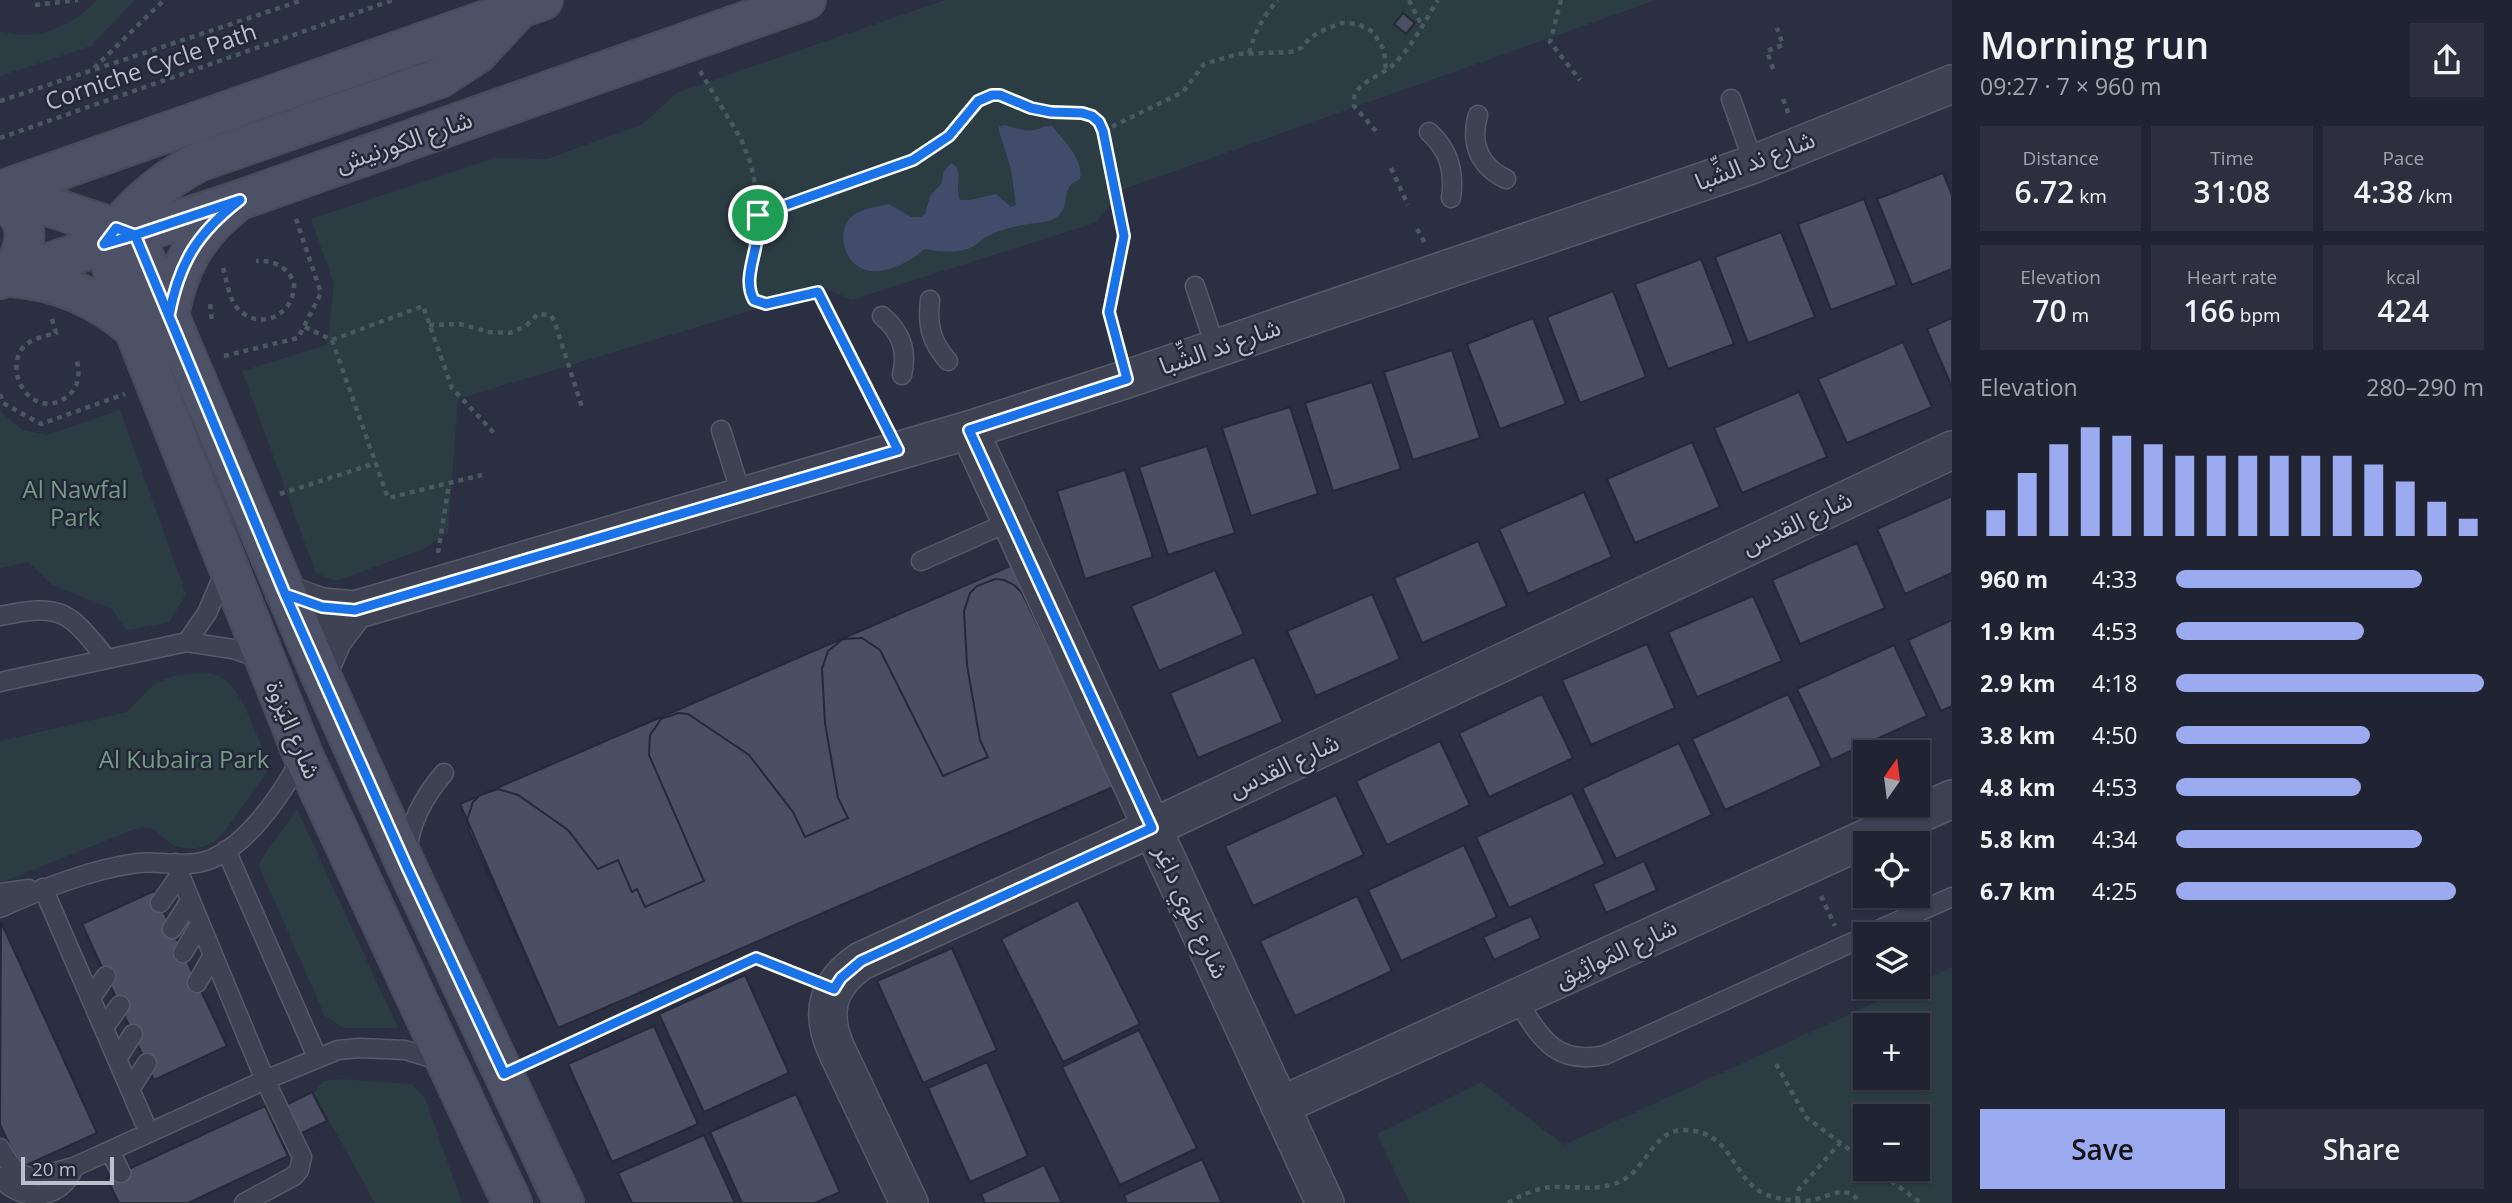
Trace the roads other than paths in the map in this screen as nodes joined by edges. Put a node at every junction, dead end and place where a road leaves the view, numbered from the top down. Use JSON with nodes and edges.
{"nodes":[{"id":1,"x":806,"y":0,"type":"edge"},
{"id":2,"x":531,"y":4,"type":"edge"},
{"id":3,"x":1952,"y":84,"type":"edge"},
{"id":4,"x":1731,"y":99,"type":"dead end"},
{"id":5,"x":1478,"y":115,"type":"dead end"},
{"id":6,"x":1429,"y":132,"type":"dead end"},
{"id":7,"x":1754,"y":164,"type":"junction"},
{"id":8,"x":1506,"y":178,"type":"dead end"},
{"id":9,"x":0,"y":190,"type":"edge"},
{"id":10,"x":1451,"y":198,"type":"dead end"},
{"id":11,"x":240,"y":200,"type":"junction"},
{"id":12,"x":0,"y":201,"type":"edge"},
{"id":13,"x":118,"y":236,"type":"junction"},
{"id":14,"x":3,"y":278,"type":"edge"},
{"id":15,"x":1195,"y":286,"type":"dead end"},
{"id":16,"x":930,"y":300,"type":"dead end"},
{"id":17,"x":882,"y":316,"type":"dead end"},
{"id":18,"x":152,"y":323,"type":"junction"},
{"id":19,"x":1216,"y":349,"type":"junction"},
{"id":20,"x":948,"y":361,"type":"dead end"},
{"id":21,"x":902,"y":375,"type":"dead end"},
{"id":22,"x":721,"y":430,"type":"dead end"},
{"id":23,"x":969,"y":430,"type":"junction"},
{"id":24,"x":1952,"y":450,"type":"edge"},
{"id":25,"x":742,"y":497,"type":"junction"},
{"id":26,"x":1011,"y":521,"type":"junction"},
{"id":27,"x":921,"y":561,"type":"dead end"},
{"id":28,"x":227,"y":566,"type":"junction"},
{"id":29,"x":285,"y":594,"type":"junction"},
{"id":30,"x":355,"y":610,"type":"junction"},
{"id":31,"x":0,"y":617,"type":"edge"},
{"id":32,"x":187,"y":642,"type":"junction"},
{"id":33,"x":107,"y":659,"type":"junction"},
{"id":34,"x":263,"y":659,"type":"junction"},
{"id":35,"x":319,"y":671,"type":"junction"},
{"id":36,"x":0,"y":682,"type":"edge"},
{"id":37,"x":303,"y":755,"type":"junction"},
{"id":38,"x":444,"y":773,"type":"dead end"},
{"id":39,"x":1952,"y":799,"type":"edge"},
{"id":40,"x":1152,"y":828,"type":"junction"},
{"id":41,"x":226,"y":850,"type":"junction"},
{"id":42,"x":407,"y":867,"type":"junction"},
{"id":43,"x":177,"y":869,"type":"junction"},
{"id":44,"x":43,"y":888,"type":"junction"},
{"id":45,"x":0,"y":893,"type":"edge"},
{"id":46,"x":1952,"y":897,"type":"edge"},
{"id":47,"x":190,"y":901,"type":"junction"},
{"id":48,"x":160,"y":903,"type":"dead end"},
{"id":49,"x":0,"y":908,"type":"edge"},
{"id":50,"x":1896,"y":922,"type":"edge"},
{"id":51,"x":200,"y":924,"type":"junction"},
{"id":52,"x":172,"y":929,"type":"dead end"},
{"id":53,"x":1853,"y":942,"type":"edge"},
{"id":54,"x":183,"y":953,"type":"dead end"},
{"id":55,"x":213,"y":956,"type":"junction"},
{"id":56,"x":106,"y":976,"type":"dead end"},
{"id":57,"x":197,"y":983,"type":"dead end"},
{"id":58,"x":91,"y":998,"type":"junction"},
{"id":59,"x":1516,"y":999,"type":"junction"},
{"id":60,"x":120,"y":1005,"type":"dead end"},
{"id":61,"x":104,"y":1027,"type":"junction"},
{"id":62,"x":133,"y":1034,"type":"dead end"},
{"id":63,"x":317,"y":1057,"type":"junction"},
{"id":64,"x":117,"y":1059,"type":"junction"},
{"id":65,"x":147,"y":1063,"type":"dead end"},
{"id":66,"x":447,"y":1063,"type":"junction"},
{"id":67,"x":265,"y":1080,"type":"junction"},
{"id":68,"x":131,"y":1089,"type":"junction"},
{"id":69,"x":1280,"y":1106,"type":"junction"},
{"id":70,"x":149,"y":1133,"type":"junction"},
{"id":71,"x":0,"y":1148,"type":"edge"},
{"id":72,"x":110,"y":1151,"type":"junction"},
{"id":73,"x":541,"y":1153,"type":"junction"},
{"id":74,"x":74,"y":1167,"type":"junction"},
{"id":75,"x":121,"y":1173,"type":"dead end"},
{"id":76,"x":0,"y":1177,"type":"edge"},
{"id":77,"x":505,"y":1192,"type":"edge"},
{"id":78,"x":244,"y":1203,"type":"edge"},
{"id":79,"x":564,"y":1203,"type":"edge"},
{"id":80,"x":909,"y":1203,"type":"edge"},
{"id":81,"x":1325,"y":1203,"type":"edge"}],
"edges":[{"from":1,"to":11,"type":"main road","name":"شارع الكورنيش"},
{"from":2,"to":9,"type":"main road"},
{"from":2,"to":13,"type":"main road"},
{"from":3,"to":7,"type":"street","name":"شارع ند الشِّبا"},
{"from":4,"to":7,"type":"lane"},
{"from":5,"to":8,"type":"lane"},
{"from":6,"to":10,"type":"lane"},
{"from":7,"to":19,"type":"street","name":"شارع ند الشِّبا"},
{"from":9,"to":13,"type":"main road"},
{"from":11,"to":13,"type":"main road","name":"شارع الكورنيش"},
{"from":11,"to":18,"type":"main road"},
{"from":12,"to":14,"type":"main road"},
{"from":13,"to":14,"type":"main road","name":"شارع الكورنيش"},
{"from":13,"to":18,"type":"main road","name":"شارع اليَزوة"},
{"from":14,"to":18,"type":"main road"},
{"from":15,"to":19,"type":"lane"},
{"from":16,"to":20,"type":"lane"},
{"from":17,"to":21,"type":"lane"},
{"from":18,"to":28,"type":"main road","name":"شارع اليَزوة"},
{"from":18,"to":29,"type":"main road","name":"شارع اليَزوة"},
{"from":19,"to":23,"type":"street","name":"شارع ند الشِّبا"},
{"from":22,"to":25,"type":"lane"},
{"from":23,"to":25,"type":"street","name":"شارع ند الشِّبا"},
{"from":23,"to":26,"type":"street","name":"شارع طَوِي داغِر"},
{"from":24,"to":40,"type":"street","name":"شارع القدس"},
{"from":25,"to":30,"type":"street","name":"شارع ند الشِّبا"},
{"from":26,"to":27,"type":"lane"},
{"from":26,"to":40,"type":"street","name":"شارع طَوِي داغِر"},
{"from":28,"to":32,"type":"lane"},
{"from":28,"to":34,"type":"main road","name":"شارع اليَزوة"},
{"from":29,"to":30,"type":"street","name":"شارع ند الشِّبا"},
{"from":29,"to":35,"type":"main road","name":"شارع اليَزوة"},
{"from":30,"to":35,"type":"street"},
{"from":31,"to":33,"type":"lane"},
{"from":32,"to":33,"type":"lane"},
{"from":32,"to":34,"type":"lane"},
{"from":33,"to":36,"type":"lane"},
{"from":34,"to":37,"type":"main road","name":"شارع اليَزوة"},
{"from":35,"to":42,"type":"main road","name":"شارع اليَزوة"},
{"from":37,"to":41,"type":"lane"},
{"from":37,"to":66,"type":"main road","name":"شارع اليَزوة"},
{"from":38,"to":42,"type":"lane"},
{"from":39,"to":59,"type":"street","name":"شارع المَواثِيق"},
{"from":40,"to":69,"type":"street","name":"شارع طَوِي داغِر"},
{"from":40,"to":80,"type":"street","name":"شارع القدس"},
{"from":41,"to":43,"type":"lane"},
{"from":41,"to":63,"type":"lane"},
{"from":42,"to":73,"type":"main road","name":"شارع اليَزوة"},
{"from":43,"to":44,"type":"lane"},
{"from":43,"to":47,"type":"lane"},
{"from":43,"to":48,"type":"lane"},
{"from":44,"to":45,"type":"lane"},
{"from":44,"to":49,"type":"lane"},
{"from":44,"to":58,"type":"lane"},
{"from":46,"to":50,"type":"lane"},
{"from":47,"to":51,"type":"lane"},
{"from":47,"to":52,"type":"lane"},
{"from":51,"to":54,"type":"lane"},
{"from":51,"to":55,"type":"lane"},
{"from":53,"to":59,"type":"lane"},
{"from":55,"to":57,"type":"lane"},
{"from":55,"to":67,"type":"lane"},
{"from":56,"to":58,"type":"lane"},
{"from":58,"to":61,"type":"lane"},
{"from":59,"to":69,"type":"street","name":"شارع المَواثِيق"},
{"from":60,"to":61,"type":"lane"},
{"from":61,"to":64,"type":"lane"},
{"from":62,"to":64,"type":"lane"},
{"from":63,"to":66,"type":"lane"},
{"from":63,"to":67,"type":"lane"},
{"from":64,"to":68,"type":"lane"},
{"from":65,"to":68,"type":"lane"},
{"from":66,"to":77,"type":"main road","name":"شارع اليَزوة"},
{"from":67,"to":70,"type":"lane"},
{"from":67,"to":78,"type":"lane"},
{"from":68,"to":70,"type":"lane"},
{"from":69,"to":81,"type":"street","name":"شارع طَوِي داغِر"},
{"from":70,"to":72,"type":"lane"},
{"from":71,"to":74,"type":"lane"},
{"from":72,"to":74,"type":"lane"},
{"from":72,"to":75,"type":"lane"},
{"from":73,"to":77,"type":"main road"},
{"from":73,"to":79,"type":"main road","name":"شارع اليَزوة"},
{"from":74,"to":76,"type":"lane"}]}
